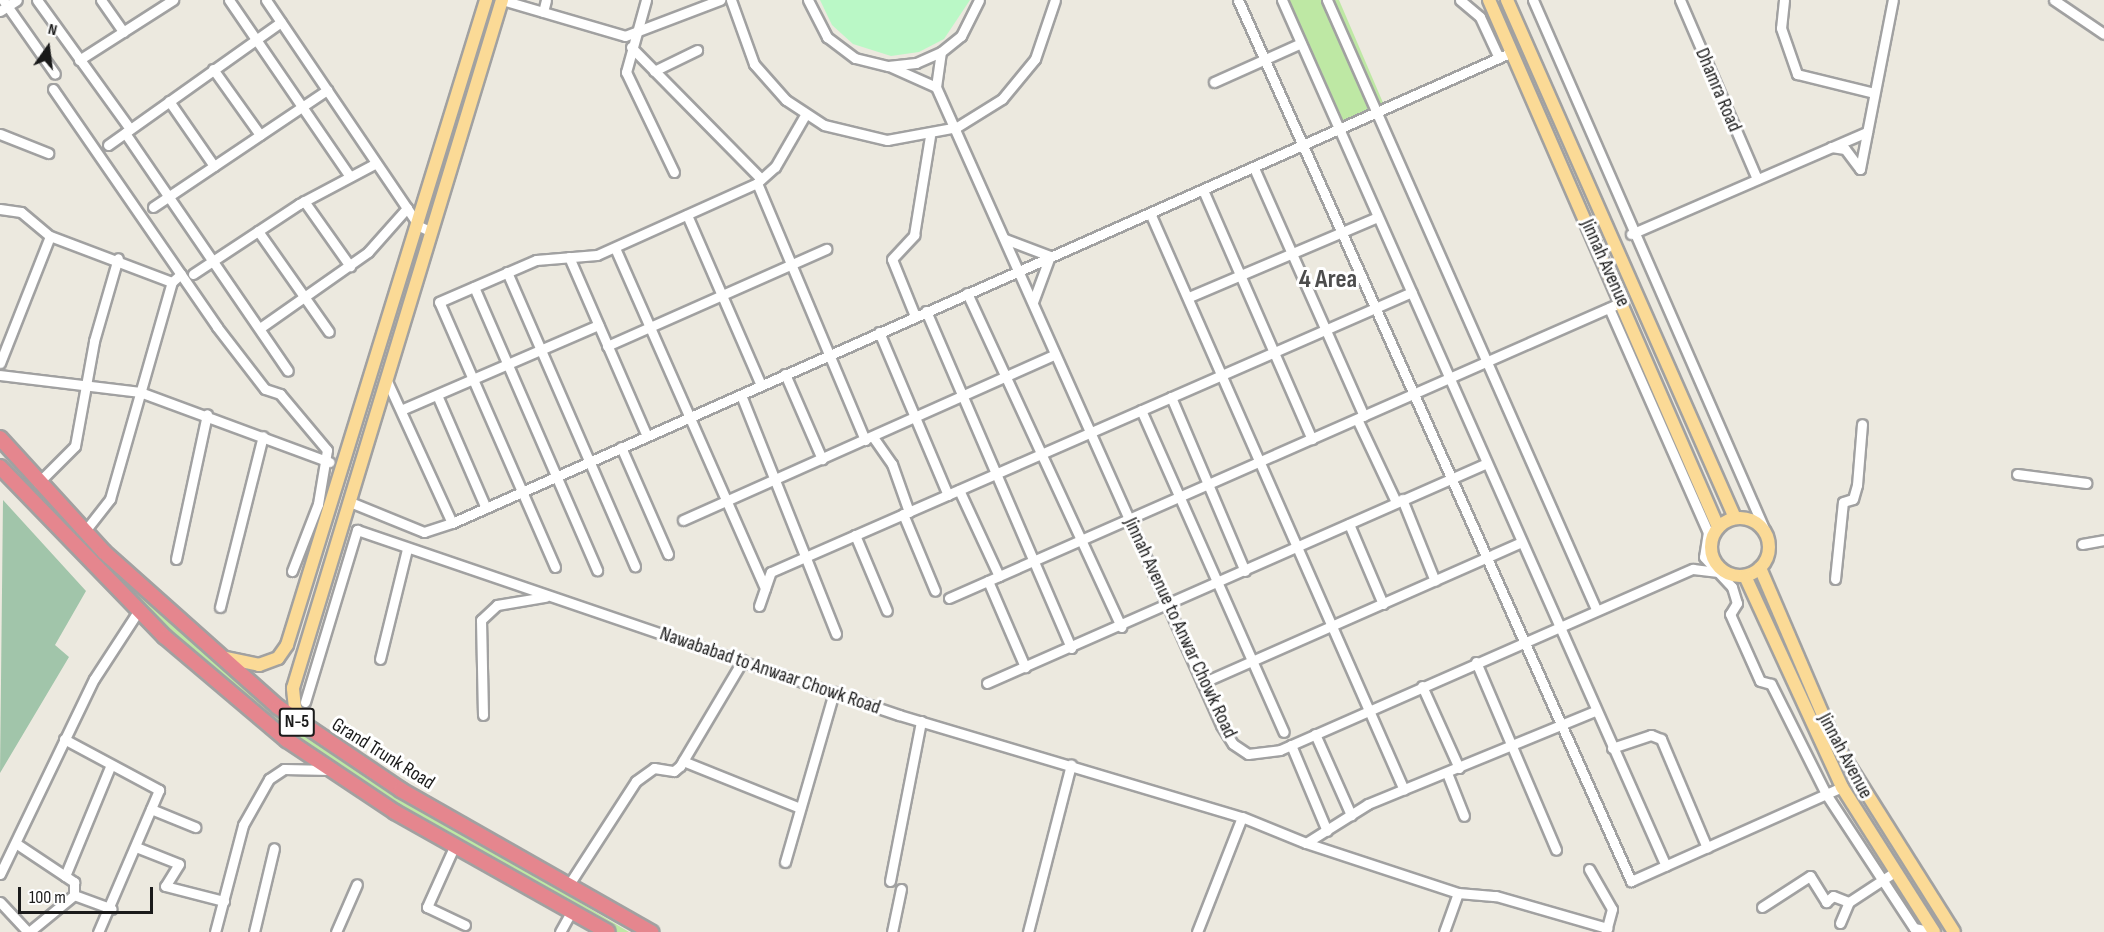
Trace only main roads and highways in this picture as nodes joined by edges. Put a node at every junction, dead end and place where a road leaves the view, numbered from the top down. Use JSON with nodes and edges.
{"nodes":[{"id":1,"x":486,"y":0,"type":"edge"},
{"id":2,"x":502,"y":0,"type":"edge"},
{"id":3,"x":1489,"y":0,"type":"edge"},
{"id":4,"x":1507,"y":0,"type":"edge"},
{"id":5,"x":444,"y":138,"type":"junction"},
{"id":6,"x":459,"y":142,"type":"junction"},
{"id":7,"x":0,"y":438,"type":"edge"},
{"id":8,"x":349,"y":453,"type":"junction"},
{"id":9,"x":364,"y":456,"type":"junction"},
{"id":10,"x":0,"y":467,"type":"edge"},
{"id":11,"x":1735,"y":518,"type":"junction"},
{"id":12,"x":1718,"y":527,"type":"junction"},
{"id":13,"x":104,"y":552,"type":"junction"},
{"id":14,"x":90,"y":564,"type":"junction"},
{"id":15,"x":1760,"y":568,"type":"junction"},
{"id":16,"x":1745,"y":576,"type":"junction"},
{"id":17,"x":216,"y":655,"type":"junction"},
{"id":18,"x":309,"y":730,"type":"junction"},
{"id":19,"x":1950,"y":929,"type":"edge"},
{"id":20,"x":599,"y":930,"type":"edge"},
{"id":21,"x":651,"y":932,"type":"edge"},
{"id":22,"x":1934,"y":932,"type":"edge"}],
"edges":[{"from":1,"to":5,"type":"main road"},
{"from":2,"to":6,"type":"main road"},
{"from":3,"to":12,"type":"main road","name":"Jinnah Avenue"},
{"from":4,"to":11,"type":"main road","name":"Jinnah Avenue"},
{"from":5,"to":6,"type":"main road"},
{"from":5,"to":8,"type":"main road"},
{"from":6,"to":9,"type":"main road"},
{"from":7,"to":13,"type":"highway","name":"Grand Trunk Road","number":"N-5"},
{"from":8,"to":9,"type":"main road"},
{"from":8,"to":17,"type":"main road"},
{"from":9,"to":18,"type":"main road"},
{"from":10,"to":14,"type":"highway","name":"Grand Trunk Road","number":"N-5"},
{"from":11,"to":12,"type":"main road"},
{"from":11,"to":15,"type":"main road"},
{"from":12,"to":16,"type":"main road"},
{"from":13,"to":14,"type":"highway"},
{"from":13,"to":17,"type":"highway","name":"Grand Trunk Road","number":"N-5"},
{"from":14,"to":20,"type":"highway","name":"Grand Trunk Road","number":"N-5"},
{"from":15,"to":16,"type":"main road"},
{"from":15,"to":19,"type":"main road","name":"Jinnah Avenue"},
{"from":16,"to":22,"type":"main road","name":"Jinnah Avenue"},
{"from":17,"to":18,"type":"highway","name":"Grand Trunk Road","number":"N-5"},
{"from":18,"to":21,"type":"highway","name":"Grand Trunk Road","number":"N-5"}]}
